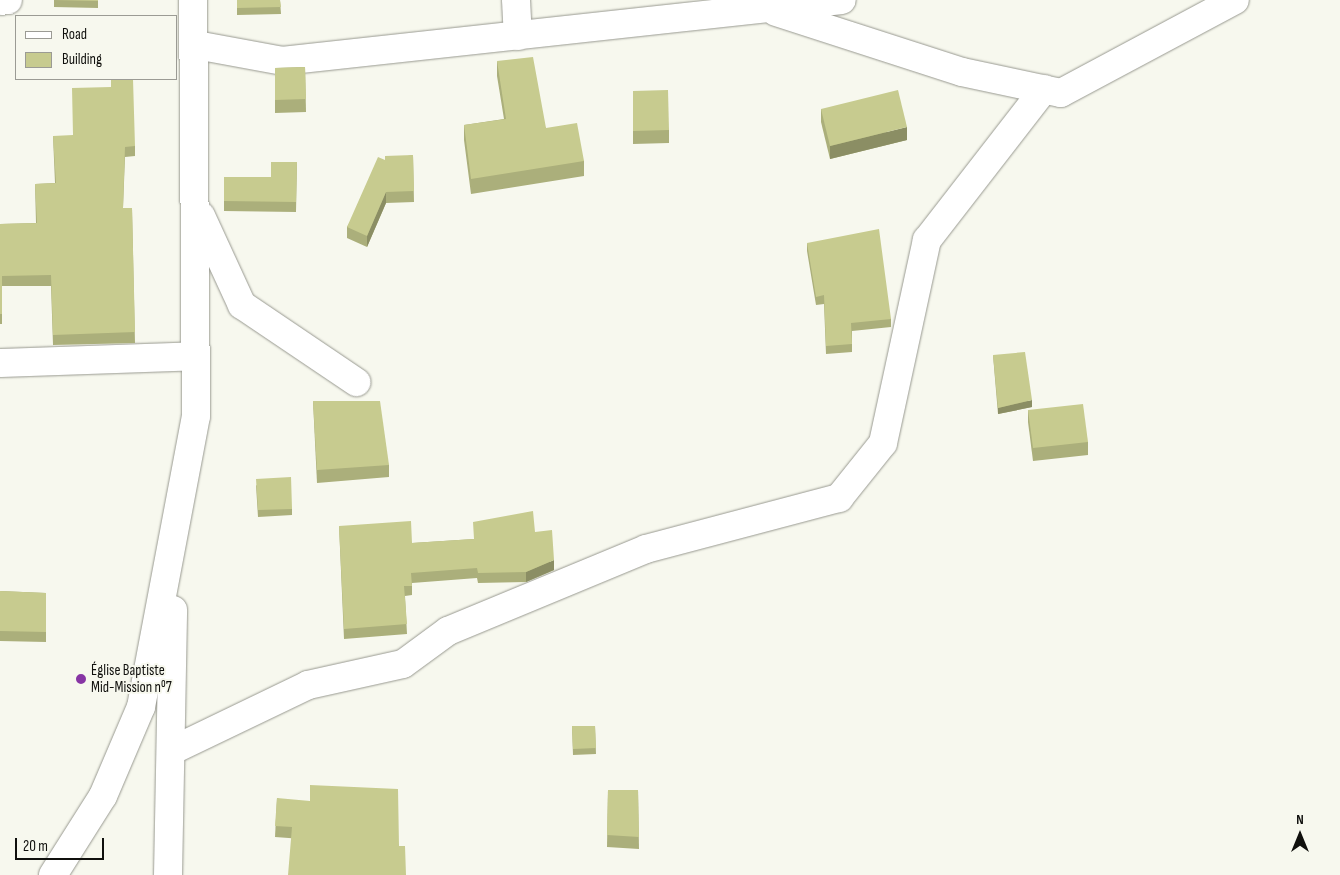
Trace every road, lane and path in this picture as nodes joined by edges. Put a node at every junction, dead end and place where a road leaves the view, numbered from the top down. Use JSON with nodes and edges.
{"nodes":[{"id":1,"x":8,"y":0,"type":"edge"},
{"id":2,"x":193,"y":0,"type":"edge"},
{"id":3,"x":516,"y":0,"type":"edge"},
{"id":4,"x":1235,"y":0,"type":"edge"},
{"id":5,"x":0,"y":1,"type":"edge"},
{"id":6,"x":831,"y":1,"type":"edge"},
{"id":7,"x":765,"y":8,"type":"junction"},
{"id":8,"x":518,"y":36,"type":"junction"},
{"id":9,"x":196,"y":45,"type":"junction"},
{"id":10,"x":1044,"y":89,"type":"junction"},
{"id":11,"x":197,"y":207,"type":"junction"},
{"id":12,"x":196,"y":356,"type":"junction"},
{"id":13,"x":0,"y":363,"type":"edge"},
{"id":14,"x":356,"y":382,"type":"dead end"},
{"id":15,"x":175,"y":533,"type":"junction"},
{"id":16,"x":171,"y":751,"type":"junction"},
{"id":17,"x":53,"y":875,"type":"edge"},
{"id":18,"x":168,"y":875,"type":"edge"}],
"edges":[{"from":1,"to":5,"type":"street"},
{"from":2,"to":9,"type":"street"},
{"from":3,"to":8,"type":"street"},
{"from":4,"to":10,"type":"street"},
{"from":6,"to":7,"type":"street"},
{"from":7,"to":8,"type":"street"},
{"from":7,"to":10,"type":"street"},
{"from":8,"to":9,"type":"street"},
{"from":9,"to":11,"type":"street"},
{"from":10,"to":16,"type":"street"},
{"from":11,"to":12,"type":"street"},
{"from":11,"to":14,"type":"street"},
{"from":12,"to":13,"type":"street"},
{"from":12,"to":15,"type":"street"},
{"from":15,"to":16,"type":"street"},
{"from":15,"to":17,"type":"street"},
{"from":16,"to":18,"type":"street"}]}
